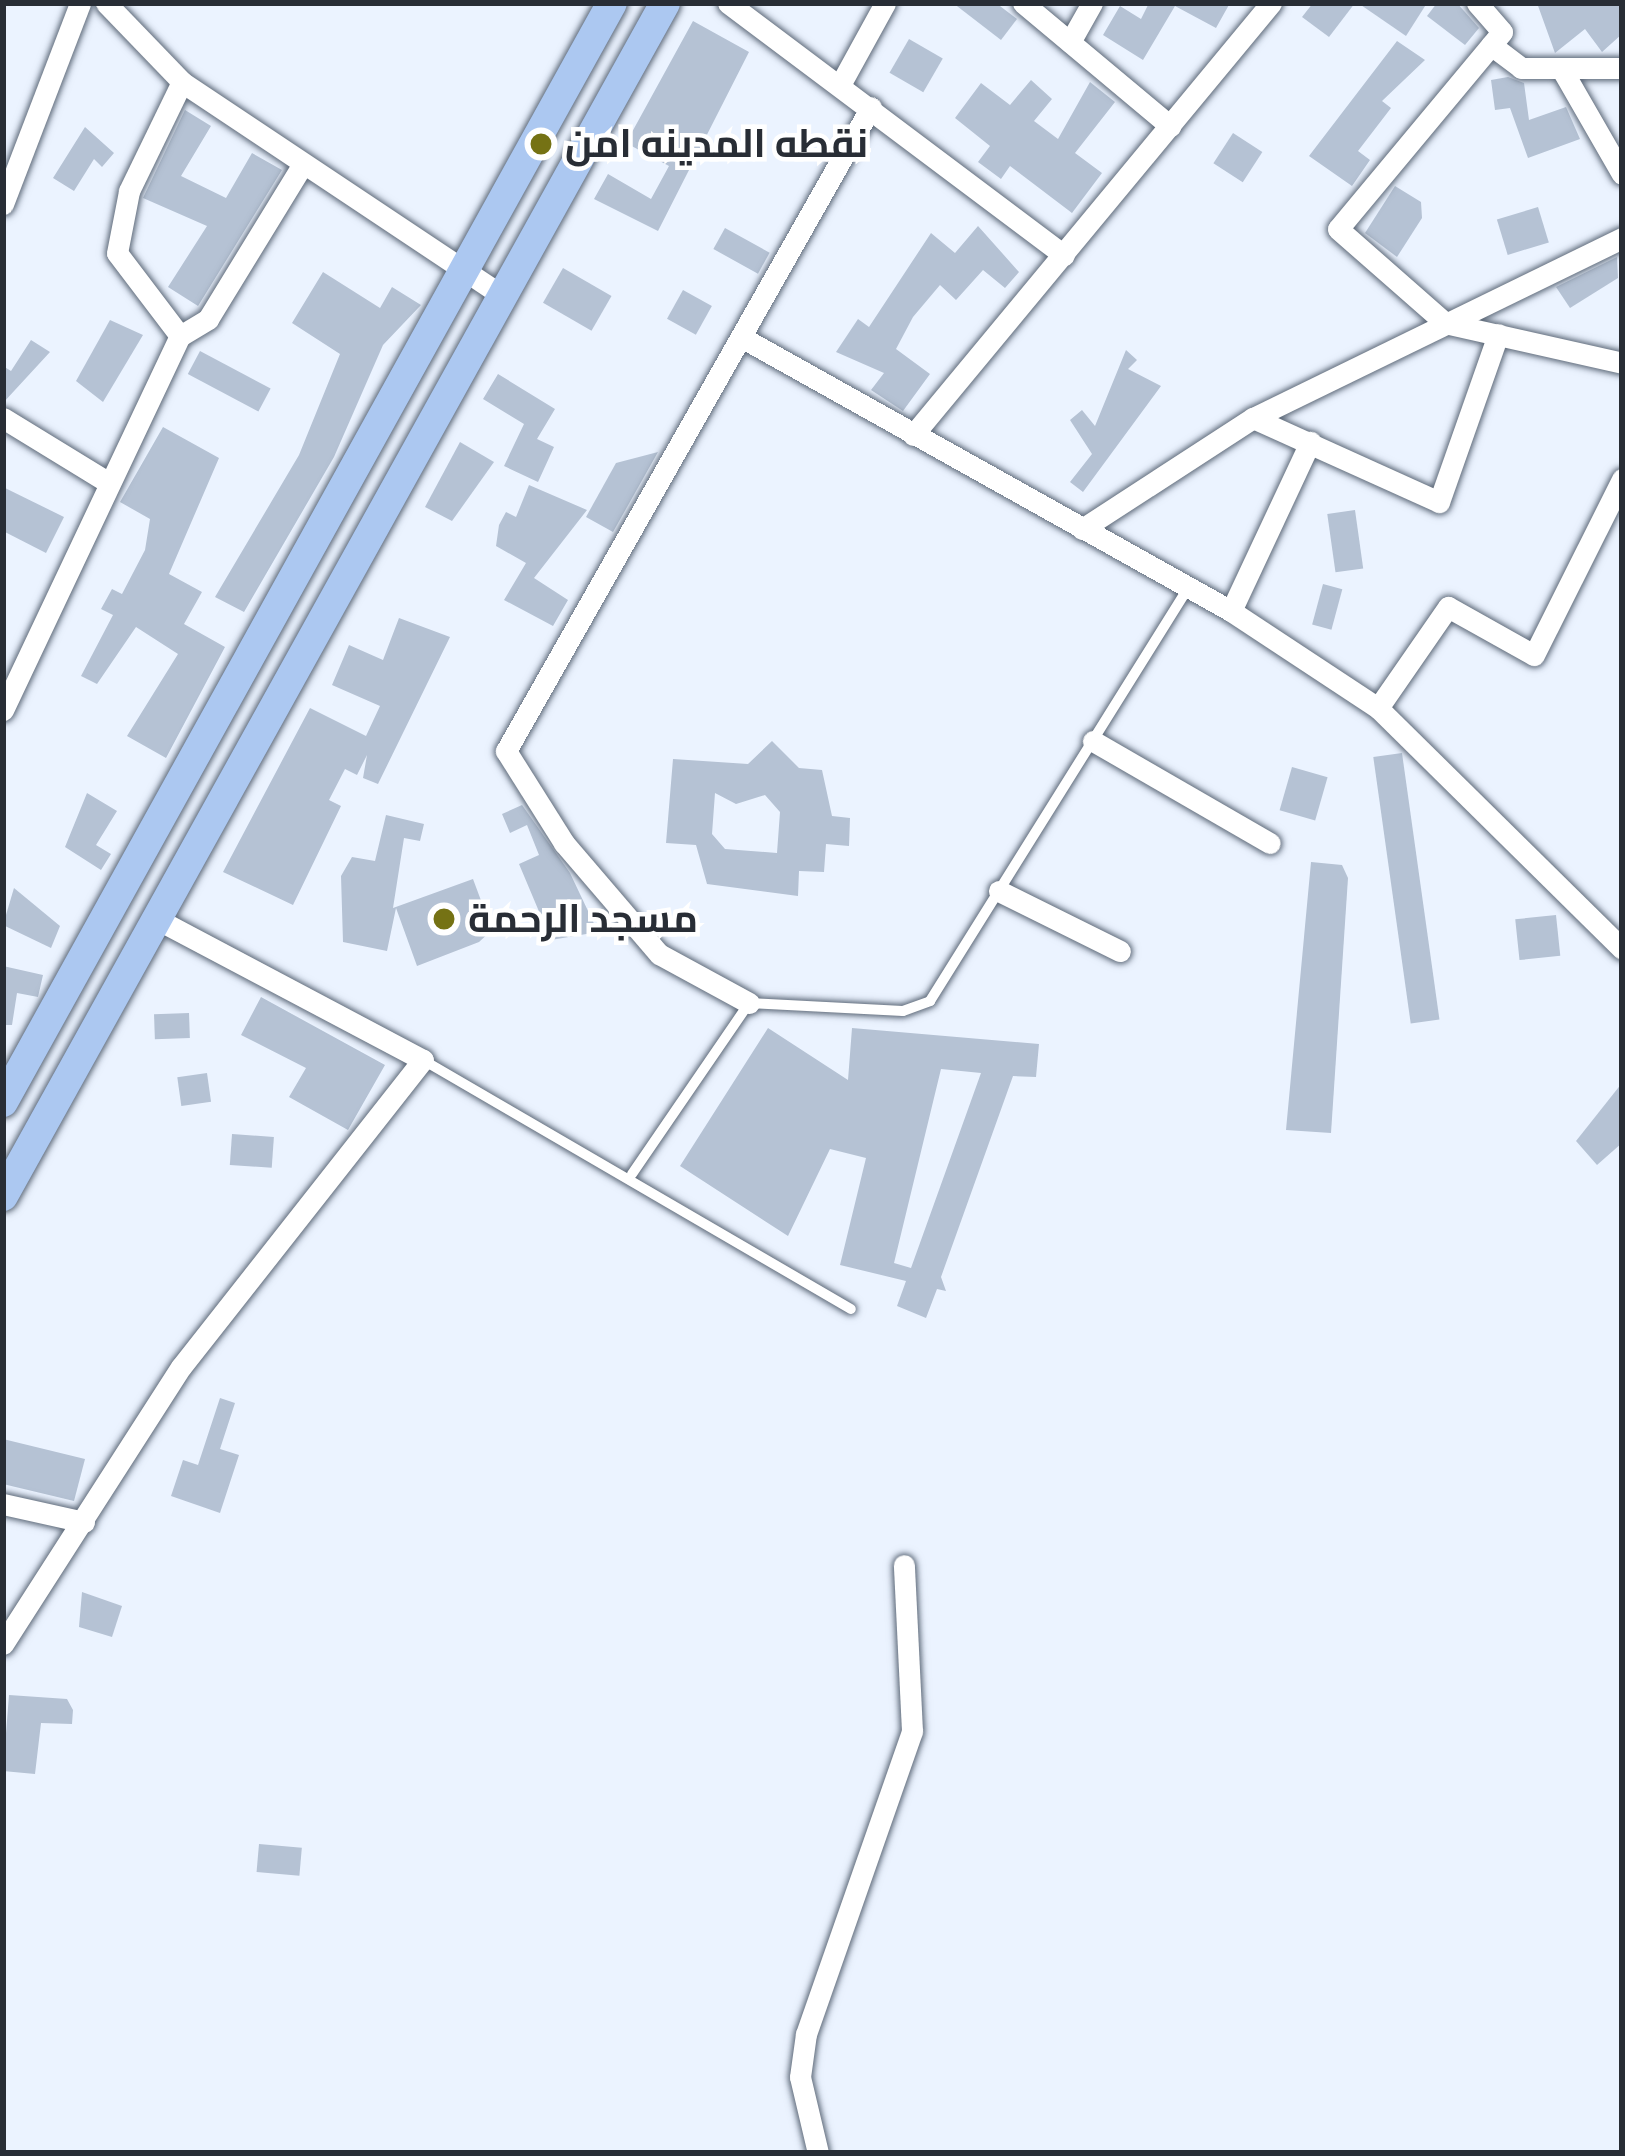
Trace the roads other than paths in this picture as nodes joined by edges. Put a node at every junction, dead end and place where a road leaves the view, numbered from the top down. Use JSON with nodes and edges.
{"nodes":[{"id":1,"x":80,"y":3,"type":"edge"},
{"id":2,"x":106,"y":3,"type":"edge"},
{"id":3,"x":612,"y":3,"type":"edge"},
{"id":4,"x":665,"y":3,"type":"edge"},
{"id":5,"x":728,"y":3,"type":"edge"},
{"id":6,"x":885,"y":3,"type":"edge"},
{"id":7,"x":1023,"y":3,"type":"edge"},
{"id":8,"x":1092,"y":3,"type":"edge"},
{"id":9,"x":1271,"y":3,"type":"edge"},
{"id":10,"x":1477,"y":3,"type":"edge"},
{"id":11,"x":1070,"y":42,"type":"junction"},
{"id":12,"x":1491,"y":45,"type":"junction"},
{"id":13,"x":576,"y":67,"type":"junction"},
{"id":14,"x":1561,"y":68,"type":"junction"},
{"id":15,"x":1622,"y":68,"type":"edge"},
{"id":16,"x":182,"y":82,"type":"junction"},
{"id":17,"x":840,"y":85,"type":"junction"},
{"id":18,"x":616,"y":92,"type":"junction"},
{"id":19,"x":871,"y":107,"type":"junction"},
{"id":20,"x":1170,"y":126,"type":"junction"},
{"id":21,"x":303,"y":164,"type":"junction"},
{"id":22,"x":1622,"y":175,"type":"edge"},
{"id":23,"x":3,"y":204,"type":"edge"},
{"id":24,"x":1622,"y":238,"type":"edge"},
{"id":25,"x":1064,"y":255,"type":"junction"},
{"id":26,"x":463,"y":270,"type":"junction"},
{"id":27,"x":503,"y":296,"type":"junction"},
{"id":28,"x":1445,"y":322,"type":"junction"},
{"id":29,"x":1498,"y":334,"type":"junction"},
{"id":30,"x":180,"y":337,"type":"junction"},
{"id":31,"x":741,"y":337,"type":"junction"},
{"id":32,"x":1622,"y":363,"type":"edge"},
{"id":33,"x":3,"y":418,"type":"edge"},
{"id":34,"x":1253,"y":418,"type":"junction"},
{"id":35,"x":914,"y":435,"type":"junction"},
{"id":36,"x":1310,"y":442,"type":"junction"},
{"id":37,"x":1622,"y":479,"type":"edge"},
{"id":38,"x":110,"y":482,"type":"junction"},
{"id":39,"x":1082,"y":529,"type":"junction"},
{"id":40,"x":1188,"y":588,"type":"junction"},
{"id":41,"x":1231,"y":610,"type":"junction"},
{"id":42,"x":1378,"y":707,"type":"junction"},
{"id":43,"x":3,"y":710,"type":"edge"},
{"id":44,"x":1093,"y":741,"type":"junction"},
{"id":45,"x":152,"y":830,"type":"junction"},
{"id":46,"x":1270,"y":843,"type":"dead end"},
{"id":47,"x":189,"y":859,"type":"junction"},
{"id":48,"x":999,"y":892,"type":"junction"},
{"id":49,"x":157,"y":919,"type":"junction"},
{"id":50,"x":1622,"y":949,"type":"edge"},
{"id":51,"x":1120,"y":952,"type":"dead end"},
{"id":52,"x":749,"y":1003,"type":"junction"},
{"id":53,"x":28,"y":1057,"type":"junction"},
{"id":54,"x":423,"y":1060,"type":"junction"},
{"id":55,"x":63,"y":1088,"type":"junction"},
{"id":56,"x":3,"y":1102,"type":"edge"},
{"id":57,"x":632,"y":1174,"type":"junction"},
{"id":58,"x":3,"y":1196,"type":"edge"},
{"id":59,"x":851,"y":1309,"type":"dead end"},
{"id":60,"x":3,"y":1504,"type":"edge"},
{"id":61,"x":84,"y":1522,"type":"junction"},
{"id":62,"x":904,"y":1565,"type":"dead end"},
{"id":63,"x":3,"y":1644,"type":"edge"},
{"id":64,"x":818,"y":2153,"type":"edge"}],
"edges":[{"from":1,"to":23,"type":"street"},
{"from":2,"to":16,"type":"street"},
{"from":3,"to":13,"type":"main road"},
{"from":4,"to":18,"type":"main road"},
{"from":5,"to":17,"type":"street"},
{"from":6,"to":17,"type":"street"},
{"from":7,"to":11,"type":"street"},
{"from":8,"to":11,"type":"street"},
{"from":9,"to":20,"type":"street"},
{"from":10,"to":12,"type":"street"},
{"from":11,"to":20,"type":"street"},
{"from":12,"to":14,"type":"street"},
{"from":12,"to":28,"type":"street"},
{"from":13,"to":18,"type":"main road"},
{"from":13,"to":26,"type":"main road"},
{"from":14,"to":15,"type":"street"},
{"from":14,"to":22,"type":"street"},
{"from":16,"to":21,"type":"street"},
{"from":16,"to":30,"type":"street"},
{"from":17,"to":19,"type":"street"},
{"from":18,"to":27,"type":"main road"},
{"from":19,"to":25,"type":"street"},
{"from":19,"to":31,"type":"street"},
{"from":20,"to":25,"type":"street"},
{"from":21,"to":26,"type":"street"},
{"from":21,"to":30,"type":"street"},
{"from":24,"to":28,"type":"street"},
{"from":25,"to":35,"type":"street"},
{"from":26,"to":27,"type":"street"},
{"from":26,"to":45,"type":"main road"},
{"from":27,"to":47,"type":"main road"},
{"from":28,"to":29,"type":"street"},
{"from":28,"to":34,"type":"street"},
{"from":29,"to":32,"type":"street"},
{"from":29,"to":36,"type":"street"},
{"from":30,"to":38,"type":"street"},
{"from":31,"to":35,"type":"street"},
{"from":31,"to":52,"type":"street"},
{"from":33,"to":38,"type":"street"},
{"from":34,"to":36,"type":"street"},
{"from":34,"to":39,"type":"street"},
{"from":35,"to":39,"type":"street"},
{"from":36,"to":41,"type":"street"},
{"from":37,"to":42,"type":"street"},
{"from":38,"to":43,"type":"street"},
{"from":39,"to":40,"type":"street"},
{"from":40,"to":41,"type":"street"},
{"from":40,"to":44,"type":"lane"},
{"from":41,"to":42,"type":"street"},
{"from":42,"to":50,"type":"street"},
{"from":44,"to":46,"type":"street"},
{"from":44,"to":48,"type":"lane"},
{"from":45,"to":47,"type":"main road"},
{"from":45,"to":53,"type":"main road"},
{"from":47,"to":49,"type":"main road"},
{"from":48,"to":51,"type":"street"},
{"from":48,"to":52,"type":"lane"},
{"from":49,"to":54,"type":"street"},
{"from":49,"to":55,"type":"main road"},
{"from":52,"to":57,"type":"lane"},
{"from":53,"to":55,"type":"main road"},
{"from":53,"to":56,"type":"main road"},
{"from":54,"to":57,"type":"lane"},
{"from":54,"to":61,"type":"street"},
{"from":55,"to":58,"type":"main road"},
{"from":57,"to":59,"type":"lane"},
{"from":60,"to":61,"type":"street"},
{"from":61,"to":63,"type":"street"},
{"from":62,"to":64,"type":"street"}]}
